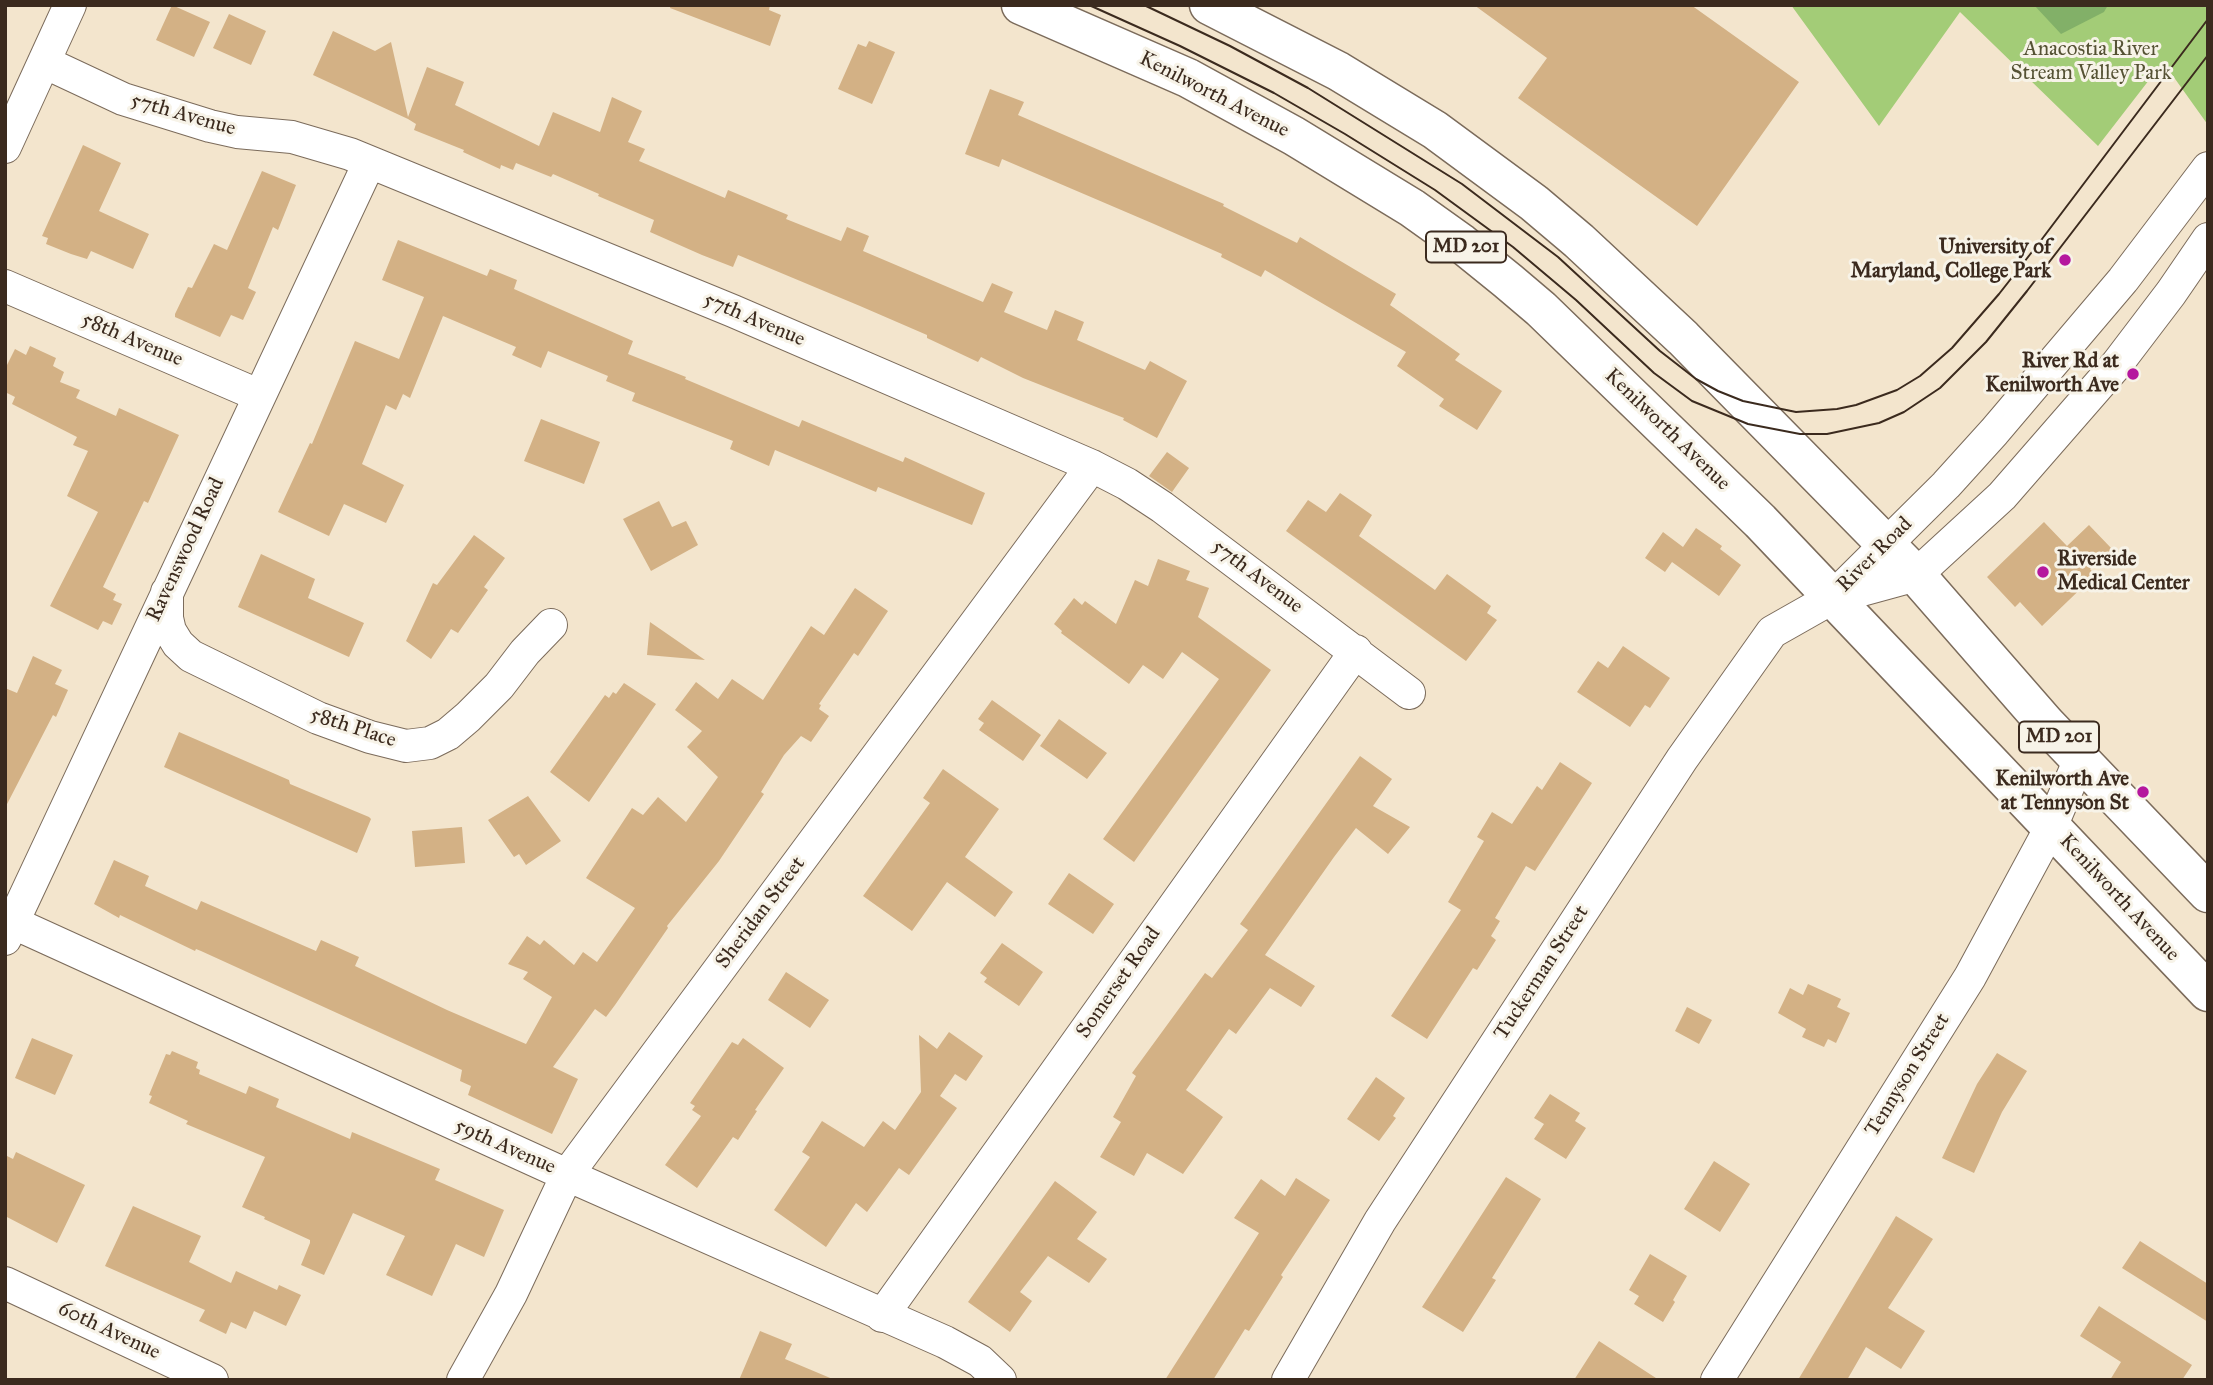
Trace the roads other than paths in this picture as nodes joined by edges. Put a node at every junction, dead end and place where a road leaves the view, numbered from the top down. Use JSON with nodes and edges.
{"nodes":[{"id":1,"x":70,"y":5,"type":"edge"},
{"id":2,"x":1021,"y":5,"type":"edge"},
{"id":3,"x":1209,"y":5,"type":"edge"},
{"id":4,"x":44,"y":62,"type":"junction"},
{"id":5,"x":5,"y":147,"type":"edge"},
{"id":6,"x":369,"y":163,"type":"junction"},
{"id":7,"x":2208,"y":168,"type":"edge"},
{"id":8,"x":2208,"y":239,"type":"edge"},
{"id":9,"x":5,"y":286,"type":"edge"},
{"id":10,"x":258,"y":395,"type":"junction"},
{"id":11,"x":1092,"y":466,"type":"junction"},
{"id":12,"x":1885,"y":545,"type":"junction"},
{"id":13,"x":1916,"y":575,"type":"junction"},
{"id":14,"x":167,"y":590,"type":"junction"},
{"id":15,"x":1832,"y":598,"type":"junction"},
{"id":16,"x":551,"y":625,"type":"dead end"},
{"id":17,"x":1356,"y":651,"type":"junction"},
{"id":18,"x":1409,"y":693,"type":"dead end"},
{"id":19,"x":2080,"y":760,"type":"junction"},
{"id":20,"x":2051,"y":827,"type":"junction"},
{"id":21,"x":2208,"y":893,"type":"edge"},
{"id":22,"x":8,"y":927,"type":"edge"},
{"id":23,"x":2208,"y":992,"type":"edge"},
{"id":24,"x":567,"y":1175,"type":"junction"},
{"id":25,"x":5,"y":1283,"type":"edge"},
{"id":26,"x":882,"y":1316,"type":"junction"},
{"id":27,"x":212,"y":1380,"type":"edge"},
{"id":28,"x":463,"y":1380,"type":"edge"},
{"id":29,"x":1000,"y":1380,"type":"edge"},
{"id":30,"x":1288,"y":1380,"type":"edge"},
{"id":31,"x":1717,"y":1380,"type":"edge"}],
"edges":[{"from":1,"to":4,"type":"street"},
{"from":2,"to":15,"type":"main road","name":"Kenilworth Avenue","number":"MD 201"},
{"from":3,"to":12,"type":"main road","number":"MD 201"},
{"from":4,"to":5,"type":"street"},
{"from":4,"to":6,"type":"street","name":"57th Avenue"},
{"from":6,"to":10,"type":"street","name":"Ravenswood Road"},
{"from":6,"to":11,"type":"street","name":"57th Avenue"},
{"from":7,"to":12,"type":"street","name":"River Road"},
{"from":8,"to":13,"type":"street","name":"River Road"},
{"from":9,"to":10,"type":"street","name":"58th Avenue"},
{"from":10,"to":14,"type":"street","name":"Ravenswood Road"},
{"from":11,"to":17,"type":"street","name":"57th Avenue"},
{"from":11,"to":24,"type":"street","name":"Sheridan Street"},
{"from":12,"to":13,"type":"main road","number":"MD 201"},
{"from":12,"to":15,"type":"street","name":"River Road"},
{"from":13,"to":15,"type":"street","name":"River Road"},
{"from":13,"to":19,"type":"main road","number":"MD 201"},
{"from":14,"to":16,"type":"street","name":"58th Place"},
{"from":14,"to":22,"type":"street","name":"Ravenswood Road"},
{"from":15,"to":20,"type":"main road","name":"Kenilworth Avenue","number":"MD 201"},
{"from":15,"to":30,"type":"street","name":"Tuckerman Street"},
{"from":17,"to":18,"type":"street","name":"57th Avenue"},
{"from":17,"to":26,"type":"street","name":"Somerset Road"},
{"from":19,"to":20,"type":"street","name":"Tennyson Street"},
{"from":19,"to":21,"type":"main road","number":"MD 201"},
{"from":20,"to":23,"type":"main road","name":"Kenilworth Avenue","number":"MD 201"},
{"from":20,"to":31,"type":"street","name":"Tennyson Street"},
{"from":22,"to":24,"type":"street","name":"59th Avenue"},
{"from":24,"to":26,"type":"street","name":"59th Avenue"},
{"from":24,"to":28,"type":"street","name":"Sheridan Street"},
{"from":25,"to":27,"type":"street","name":"60th Avenue"},
{"from":26,"to":29,"type":"street","name":"59th Avenue"}]}
